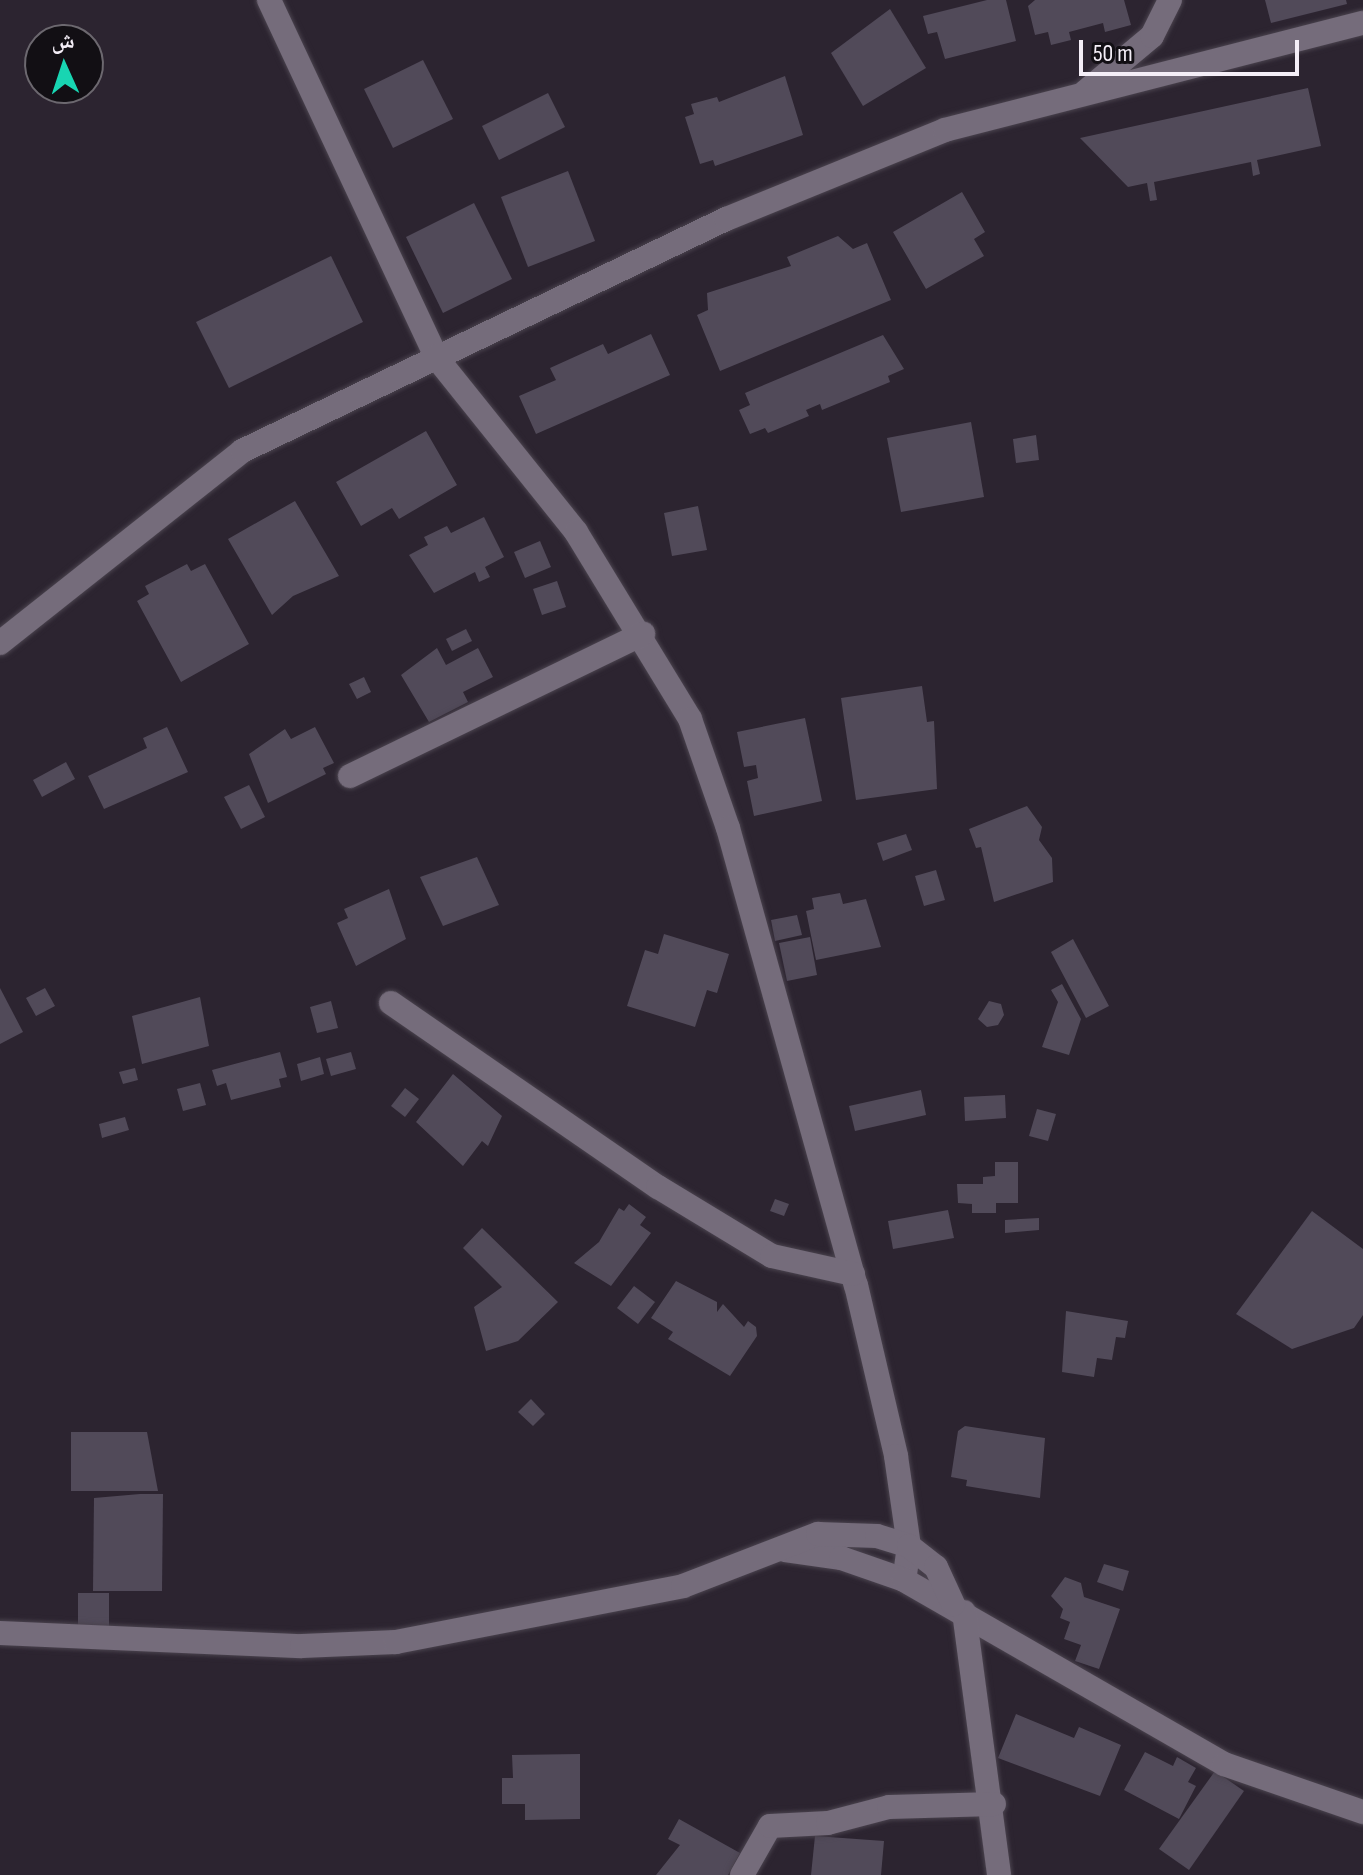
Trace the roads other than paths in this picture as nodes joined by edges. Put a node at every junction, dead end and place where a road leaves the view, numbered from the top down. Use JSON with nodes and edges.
{"nodes":[{"id":1,"x":269,"y":0,"type":"edge"},
{"id":2,"x":1170,"y":0,"type":"edge"},
{"id":3,"x":1363,"y":23,"type":"edge"},
{"id":4,"x":1085,"y":92,"type":"junction"},
{"id":5,"x":436,"y":357,"type":"junction"},
{"id":6,"x":643,"y":634,"type":"junction"},
{"id":7,"x":0,"y":643,"type":"edge"},
{"id":8,"x":350,"y":776,"type":"dead end"},
{"id":9,"x":391,"y":1003,"type":"dead end"},
{"id":10,"x":853,"y":1274,"type":"junction"},
{"id":11,"x":909,"y":1546,"type":"junction"},
{"id":12,"x":785,"y":1550,"type":"junction"},
{"id":13,"x":904,"y":1580,"type":"junction"},
{"id":14,"x":958,"y":1608,"type":"junction"},
{"id":15,"x":0,"y":1633,"type":"edge"},
{"id":16,"x":994,"y":1804,"type":"junction"},
{"id":17,"x":1363,"y":1812,"type":"edge"},
{"id":18,"x":742,"y":1875,"type":"edge"},
{"id":19,"x":999,"y":1875,"type":"edge"}],
"edges":[{"from":1,"to":5,"type":"street"},
{"from":2,"to":4,"type":"street"},
{"from":3,"to":4,"type":"street"},
{"from":4,"to":5,"type":"street"},
{"from":5,"to":6,"type":"street"},
{"from":5,"to":7,"type":"street"},
{"from":6,"to":8,"type":"street"},
{"from":6,"to":10,"type":"street"},
{"from":9,"to":10,"type":"street"},
{"from":10,"to":11,"type":"street"},
{"from":11,"to":12,"type":"street"},
{"from":11,"to":13,"type":"street"},
{"from":11,"to":14,"type":"street"},
{"from":12,"to":13,"type":"street"},
{"from":12,"to":15,"type":"street"},
{"from":13,"to":14,"type":"street"},
{"from":14,"to":16,"type":"street"},
{"from":14,"to":17,"type":"street"},
{"from":16,"to":18,"type":"street"},
{"from":16,"to":19,"type":"street"}]}
